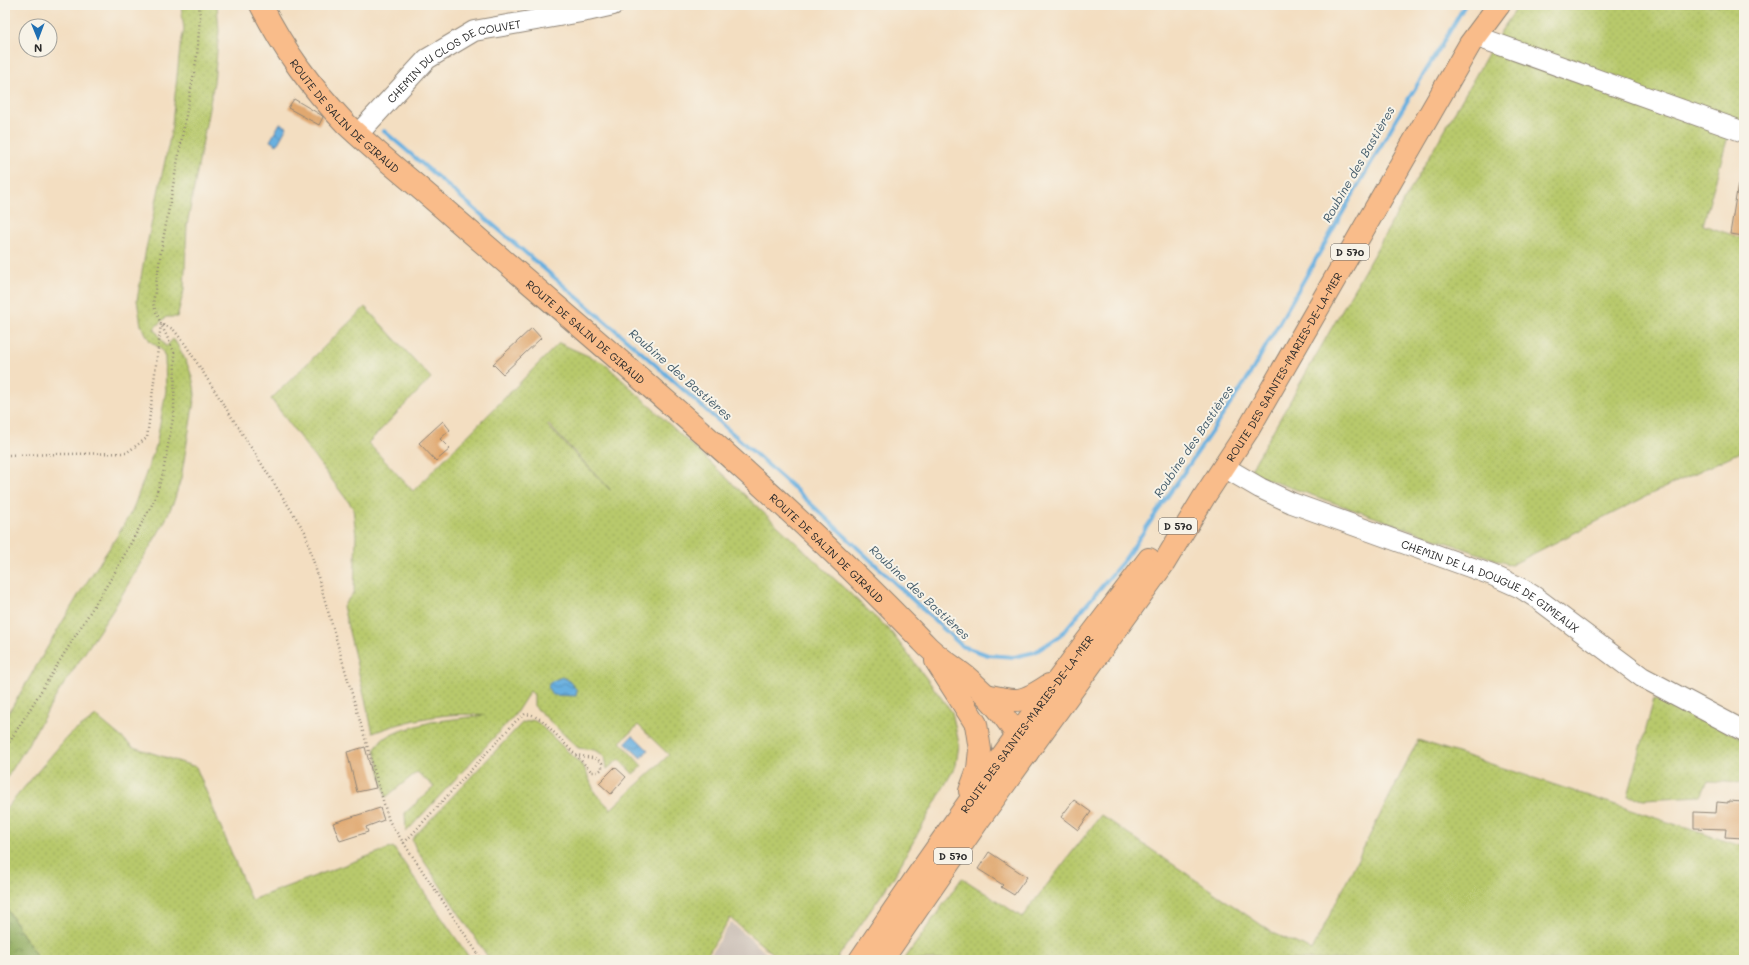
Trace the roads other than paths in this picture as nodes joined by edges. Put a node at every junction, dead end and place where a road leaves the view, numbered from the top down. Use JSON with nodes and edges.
{"nodes":[{"id":1,"x":261,"y":5,"type":"edge"},
{"id":2,"x":613,"y":5,"type":"edge"},
{"id":3,"x":1493,"y":5,"type":"edge"},
{"id":4,"x":1500,"y":5,"type":"edge"},
{"id":5,"x":1478,"y":32,"type":"junction"},
{"id":6,"x":1744,"y":132,"type":"edge"},
{"id":7,"x":357,"y":135,"type":"junction"},
{"id":8,"x":1224,"y":467,"type":"junction"},
{"id":9,"x":1204,"y":496,"type":"junction"},
{"id":10,"x":927,"y":646,"type":"junction"},
{"id":11,"x":1055,"y":681,"type":"junction"},
{"id":12,"x":986,"y":695,"type":"junction"},
{"id":13,"x":976,"y":724,"type":"junction"},
{"id":14,"x":1744,"y":731,"type":"edge"},
{"id":15,"x":1017,"y":745,"type":"junction"},
{"id":16,"x":970,"y":815,"type":"junction"},
{"id":17,"x":860,"y":960,"type":"edge"},
{"id":18,"x":882,"y":960,"type":"edge"}],
"edges":[{"from":1,"to":7,"type":"main road","name":"ROUTE DE SALIN DE GIRAUD"},
{"from":2,"to":7,"type":"street","name":"CHEMIN DU CLOS DE COUVET"},
{"from":3,"to":5,"type":"main road","name":"ROUTE DES SAINTES-MARIES-DE-LA-MER","number":"D 570"},
{"from":4,"to":5,"type":"main road","name":"ROUTE DES SAINTES-MARIES-DE-LA-MER","number":"D 570"},
{"from":5,"to":6,"type":"street"},
{"from":5,"to":8,"type":"main road","name":"ROUTE DES SAINTES-MARIES-DE-LA-MER","number":"D 570"},
{"from":7,"to":10,"type":"main road","name":"ROUTE DE SALIN DE GIRAUD"},
{"from":8,"to":9,"type":"main road","name":"ROUTE DES SAINTES-MARIES-DE-LA-MER","number":"D 570"},
{"from":8,"to":14,"type":"street","name":"CHEMIN DE LA DOUGUE DE GIMEAUX"},
{"from":9,"to":11,"type":"main road","name":"ROUTE DES SAINTES-MARIES-DE-LA-MER","number":"D 570"},
{"from":9,"to":15,"type":"main road","name":"ROUTE DES SAINTES-MARIES-DE-LA-MER","number":"D 570"},
{"from":10,"to":12,"type":"main road","name":"ROUTE DE SALIN DE GIRAUD"},
{"from":10,"to":13,"type":"main road","name":"ROUTE DE SALIN DE GIRAUD"},
{"from":11,"to":12,"type":"main road","name":"ROUTE DE SALIN DE GIRAUD"},
{"from":11,"to":15,"type":"main road","name":"ROUTE DES SAINTES-MARIES-DE-LA-MER","number":"D 570"},
{"from":12,"to":15,"type":"main road","name":"ROUTE DE SALIN DE GIRAUD"},
{"from":13,"to":15,"type":"main road","name":"ROUTE DE SALIN DE GIRAUD"},
{"from":13,"to":16,"type":"main road","name":"ROUTE DE SALIN DE GIRAUD"},
{"from":15,"to":16,"type":"main road","name":"ROUTE DES SAINTES-MARIES-DE-LA-MER","number":"D 570"},
{"from":16,"to":17,"type":"main road","name":"ROUTE DES SAINTES-MARIES-DE-LA-MER","number":"D 570"},
{"from":16,"to":18,"type":"main road","name":"ROUTE DES SAINTES-MARIES-DE-LA-MER","number":"D 570"}]}
